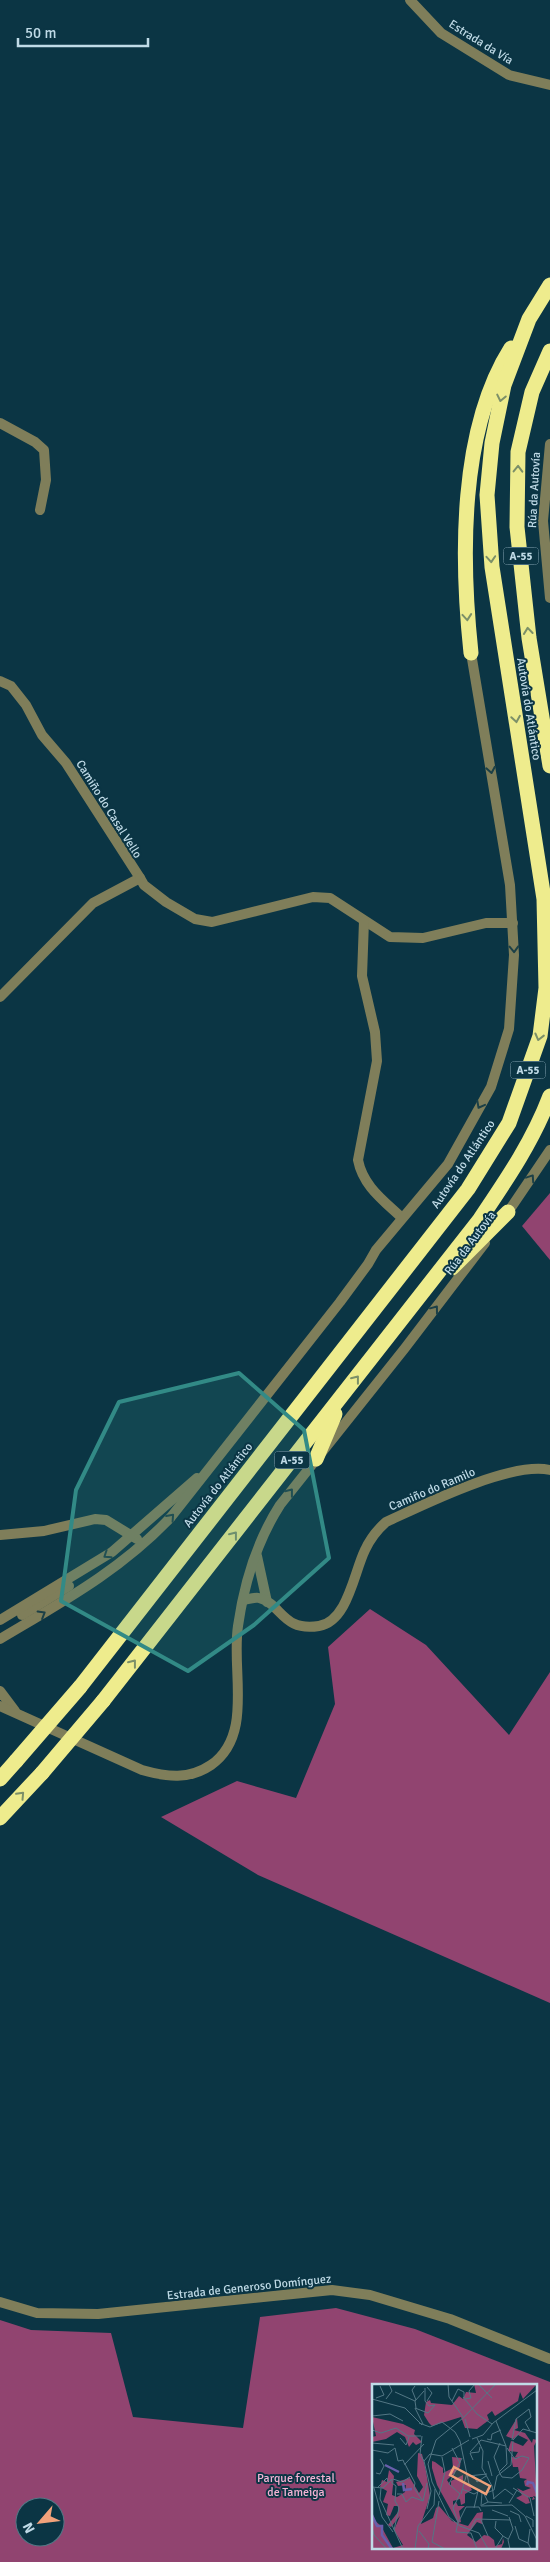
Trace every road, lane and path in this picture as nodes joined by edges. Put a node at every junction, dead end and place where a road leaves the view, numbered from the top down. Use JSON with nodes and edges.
{"nodes":[{"id":1,"x":410,"y":0,"type":"edge"},
{"id":2,"x":550,"y":85,"type":"edge"},
{"id":3,"x":550,"y":285,"type":"edge"},
{"id":4,"x":529,"y":319,"type":"junction"},
{"id":5,"x":550,"y":351,"type":"edge"},
{"id":6,"x":0,"y":423,"type":"edge"},
{"id":7,"x":550,"y":444,"type":"edge"},
{"id":8,"x":40,"y":510,"type":"dead end"},
{"id":9,"x":550,"y":598,"type":"edge"},
{"id":10,"x":471,"y":653,"type":"joint"},
{"id":11,"x":0,"y":681,"type":"edge"},
{"id":12,"x":550,"y":766,"type":"edge"},
{"id":13,"x":140,"y":878,"type":"junction"},
{"id":14,"x":364,"y":921,"type":"junction"},
{"id":15,"x":513,"y":923,"type":"junction"},
{"id":16,"x":0,"y":997,"type":"edge"},
{"id":17,"x":550,"y":1096,"type":"edge"},
{"id":18,"x":550,"y":1150,"type":"edge"},
{"id":19,"x":508,"y":1212,"type":"junction"},
{"id":20,"x":402,"y":1218,"type":"junction"},
{"id":21,"x":407,"y":1313,"type":"junction"},
{"id":22,"x":342,"y":1397,"type":"junction"},
{"id":23,"x":316,"y":1459,"type":"junction"},
{"id":24,"x":210,"y":1466,"type":"junction"},
{"id":25,"x":550,"y":1470,"type":"edge"},
{"id":26,"x":0,"y":1535,"type":"edge"},
{"id":27,"x":132,"y":1537,"type":"junction"},
{"id":28,"x":144,"y":1544,"type":"junction"},
{"id":29,"x":256,"y":1552,"type":"junction"},
{"id":30,"x":86,"y":1569,"type":"junction"},
{"id":31,"x":244,"y":1600,"type":"junction"},
{"id":32,"x":267,"y":1602,"type":"junction"},
{"id":33,"x":0,"y":1620,"type":"edge"},
{"id":34,"x":0,"y":1627,"type":"edge"},
{"id":35,"x":0,"y":1639,"type":"edge"},
{"id":36,"x":0,"y":1691,"type":"edge"},
{"id":37,"x":0,"y":1706,"type":"edge"},
{"id":38,"x":15,"y":1711,"type":"junction"},
{"id":39,"x":0,"y":1778,"type":"edge"},
{"id":40,"x":0,"y":1818,"type":"edge"},
{"id":41,"x":0,"y":2302,"type":"edge"},
{"id":42,"x":550,"y":2359,"type":"edge"}],
"edges":[{"from":1,"to":2,"type":"street","name":"Estrada da Vía"},
{"from":3,"to":4,"type":"highway","name":"Autovía do Atlántico","number":"A-55"},
{"from":4,"to":10,"type":"highway","one_way":true},
{"from":4,"to":39,"type":"highway","name":"Autovía do Atlántico","number":"A-55","one_way":true,"bridge":true},
{"from":12,"to":5,"type":"highway","name":"Autovía do Atlántico","number":"A-55","one_way":true},
{"from":6,"to":8,"type":"street"},
{"from":7,"to":9,"type":"street","name":"Rúa da Autovía"},
{"from":10,"to":15,"type":"street","one_way":true},
{"from":11,"to":13,"type":"street","name":"Camiño do Casal Vello"},
{"from":13,"to":14,"type":"street"},
{"from":13,"to":16,"type":"street","name":"Camiño do Casal Vello"},
{"from":14,"to":15,"type":"street"},
{"from":14,"to":20,"type":"street"},
{"from":15,"to":20,"type":"street","one_way":true},
{"from":17,"to":21,"type":"highway","number":"A-55"},
{"from":19,"to":18,"type":"street","name":"Rúa da Autovía","one_way":true},
{"from":19,"to":21,"type":"highway"},
{"from":23,"to":19,"type":"street","name":"Rúa da Autovía","one_way":true},
{"from":20,"to":24,"type":"street"},
{"from":22,"to":21,"type":"highway","number":"A-55","one_way":true},
{"from":22,"to":23,"type":"highway"},
{"from":40,"to":22,"type":"highway","number":"A-55","one_way":true,"bridge":true},
{"from":29,"to":23,"type":"street","name":"Rúa da Autovía","one_way":true},
{"from":24,"to":27,"type":"street"},
{"from":28,"to":24,"type":"street","one_way":true},
{"from":25,"to":32,"type":"street","name":"Camiño do Ramilo"},
{"from":26,"to":27,"type":"street"},
{"from":27,"to":28,"type":"street"},
{"from":27,"to":30,"type":"street","one_way":true},
{"from":35,"to":28,"type":"street","one_way":true},
{"from":29,"to":31,"type":"street","name":"Rúa da Autovía"},
{"from":29,"to":32,"type":"street"},
{"from":30,"to":33,"type":"street"},
{"from":30,"to":34,"type":"street"},
{"from":31,"to":32,"type":"street"},
{"from":31,"to":38,"type":"street","name":"Rúa da Autovía"},
{"from":36,"to":38,"type":"street"},
{"from":37,"to":38,"type":"street","name":"Rúa da Autovía"},
{"from":41,"to":42,"type":"street","name":"Estrada de Generoso Domínguez"}]}
